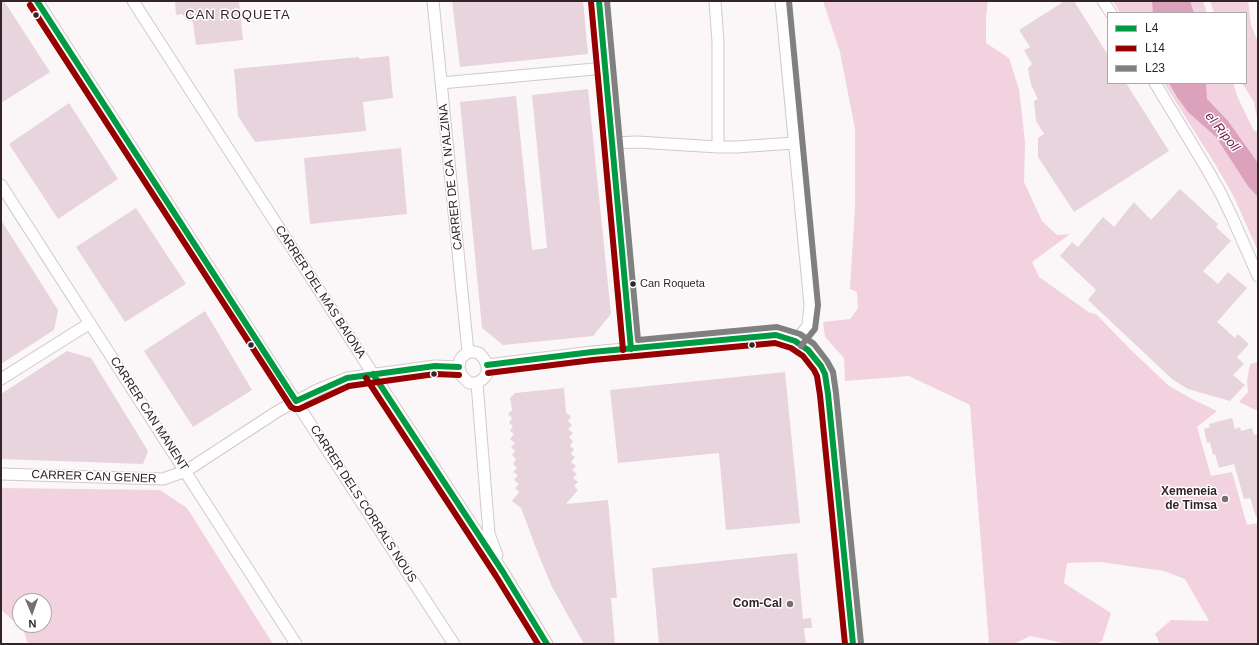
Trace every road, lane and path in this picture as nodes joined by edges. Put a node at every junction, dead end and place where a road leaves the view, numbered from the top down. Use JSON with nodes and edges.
{"nodes":[{"id":1,"x":37,"y":1,"type":"edge"},
{"id":2,"x":133,"y":1,"type":"edge"},
{"id":3,"x":433,"y":1,"type":"edge"},
{"id":4,"x":599,"y":1,"type":"edge"},
{"id":5,"x":715,"y":1,"type":"edge"},
{"id":6,"x":781,"y":1,"type":"edge"},
{"id":7,"x":1103,"y":1,"type":"edge"},
{"id":8,"x":1110,"y":12,"type":"edge"},
{"id":9,"x":605,"y":68,"type":"junction"},
{"id":10,"x":441,"y":83,"type":"junction"},
{"id":11,"x":1156,"y":84,"type":"edge"},
{"id":12,"x":612,"y":143,"type":"junction"},
{"id":13,"x":794,"y":143,"type":"junction"},
{"id":14,"x":718,"y":147,"type":"junction"},
{"id":15,"x":1,"y":185,"type":"edge"},
{"id":16,"x":1258,"y":276,"type":"edge"},
{"id":17,"x":90,"y":323,"type":"junction"},
{"id":18,"x":795,"y":341,"type":"junction"},
{"id":19,"x":631,"y":349,"type":"junction"},
{"id":20,"x":468,"y":352,"type":"junction"},
{"id":21,"x":487,"y":365,"type":"junction"},
{"id":22,"x":459,"y":368,"type":"junction"},
{"id":23,"x":373,"y":374,"type":"junction"},
{"id":24,"x":1,"y":379,"type":"edge"},
{"id":25,"x":477,"y":383,"type":"junction"},
{"id":26,"x":296,"y":401,"type":"junction"},
{"id":27,"x":186,"y":471,"type":"junction"},
{"id":28,"x":1,"y":474,"type":"edge"},
{"id":29,"x":503,"y":572,"type":"junction"},
{"id":30,"x":296,"y":644,"type":"edge"},
{"id":31,"x":454,"y":644,"type":"edge"},
{"id":32,"x":547,"y":644,"type":"edge"},
{"id":33,"x":853,"y":644,"type":"edge"}],
"edges":[{"from":1,"to":26,"type":"street","name":"CARRER DELS CORRALS NOUS"},
{"from":2,"to":23,"type":"street","name":"CARRER DEL MAS BAIONA"},
{"from":3,"to":10,"type":"street","name":"CARRER DE CA N'ALZINA"},
{"from":4,"to":9,"type":"street"},
{"from":5,"to":14,"type":"street"},
{"from":6,"to":13,"type":"street"},
{"from":7,"to":8,"type":"street"},
{"from":9,"to":10,"type":"street"},
{"from":9,"to":12,"type":"street"},
{"from":10,"to":20,"type":"street","name":"CARRER DE CA N'ALZINA"},
{"from":11,"to":16,"type":"street"},
{"from":12,"to":14,"type":"street"},
{"from":12,"to":19,"type":"street"},
{"from":13,"to":14,"type":"street"},
{"from":13,"to":18,"type":"street"},
{"from":15,"to":17,"type":"street","name":"CARRER CAN MANENT"},
{"from":17,"to":24,"type":"street"},
{"from":17,"to":27,"type":"street","name":"CARRER CAN MANENT"},
{"from":18,"to":19,"type":"street"},
{"from":18,"to":33,"type":"street"},
{"from":19,"to":21,"type":"street"},
{"from":20,"to":21,"type":"street"},
{"from":20,"to":22,"type":"street"},
{"from":21,"to":25,"type":"street"},
{"from":22,"to":23,"type":"street","name":"CARRER CAN GENER"},
{"from":22,"to":25,"type":"street"},
{"from":23,"to":26,"type":"street","name":"CARRER CAN GENER"},
{"from":23,"to":29,"type":"street","name":"CARRER DEL MAS BAIONA"},
{"from":25,"to":29,"type":"street"},
{"from":26,"to":27,"type":"street","name":"CARRER CAN GENER"},
{"from":26,"to":31,"type":"street","name":"CARRER DELS CORRALS NOUS"},
{"from":27,"to":28,"type":"street","name":"CARRER CAN GENER"},
{"from":27,"to":30,"type":"street","name":"CARRER CAN MANENT"},
{"from":29,"to":32,"type":"street","name":"CARRER DEL MAS BAIONA"}]}
